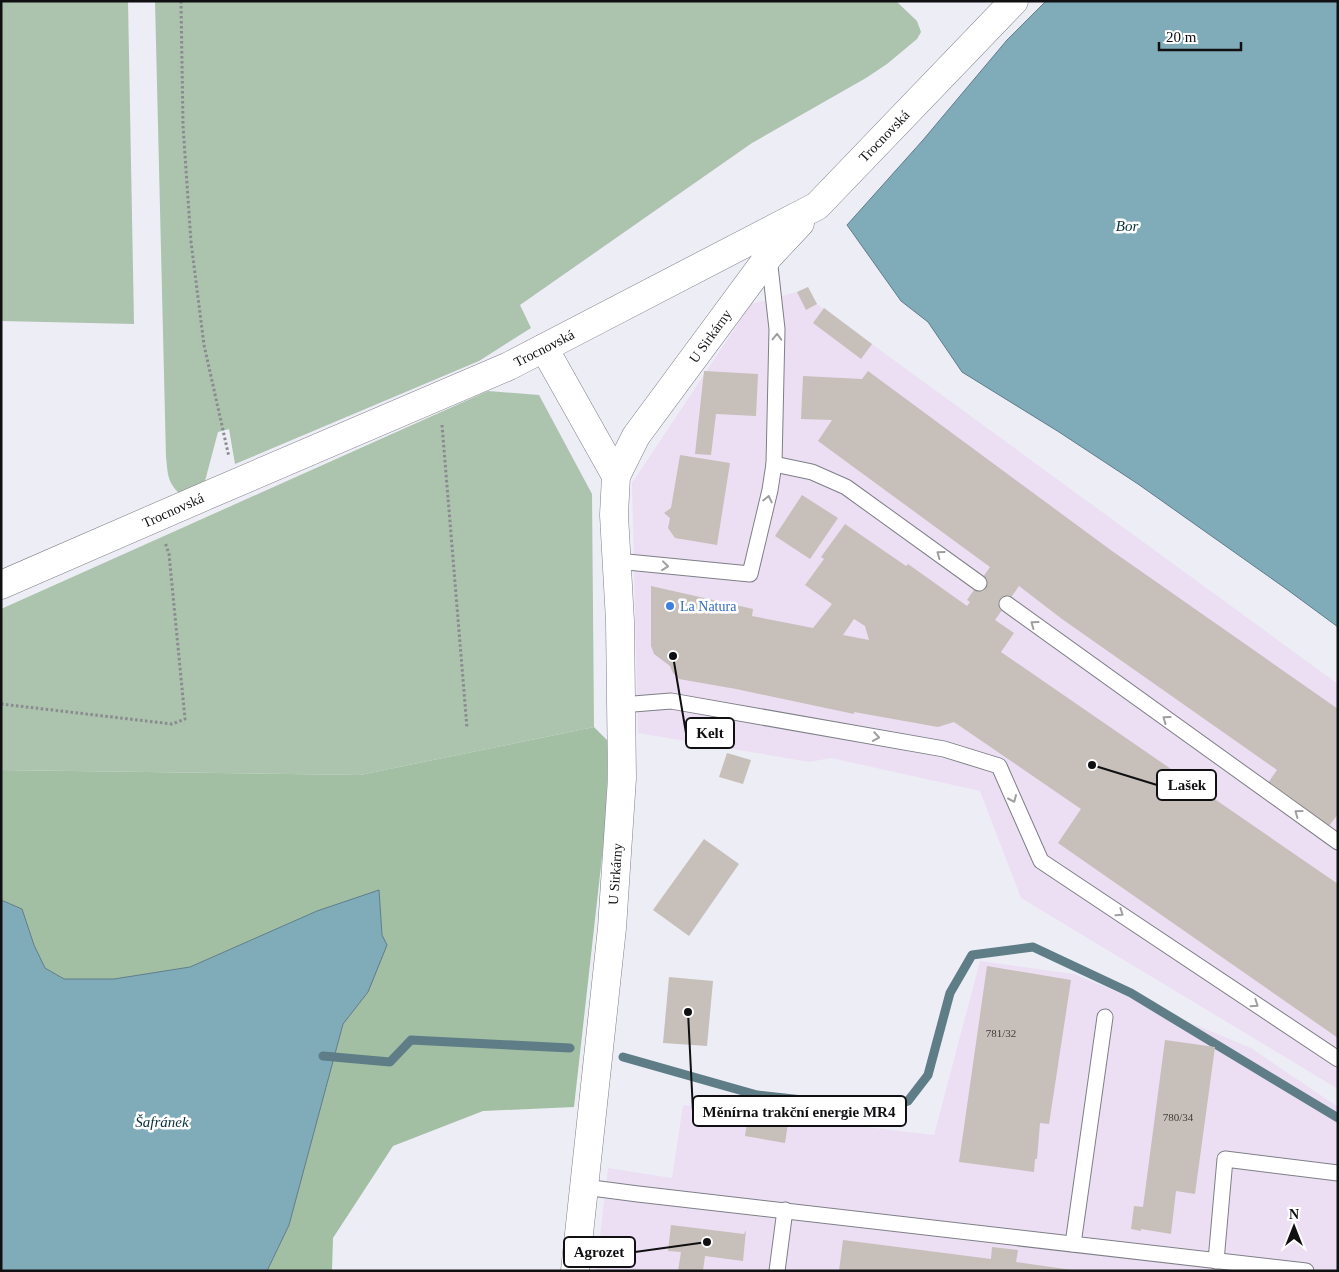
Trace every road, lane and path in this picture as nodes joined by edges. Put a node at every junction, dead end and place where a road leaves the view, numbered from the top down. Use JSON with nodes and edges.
{"nodes":[{"id":1,"x":181,"y":1,"type":"edge"},
{"id":2,"x":1014,"y":1,"type":"edge"},
{"id":3,"x":817,"y":206,"type":"junction"},
{"id":4,"x":769,"y":256,"type":"junction"},
{"id":5,"x":544,"y":348,"type":"junction"},
{"id":6,"x":428,"y":400,"type":"junction"},
{"id":7,"x":774,"y":464,"type":"junction"},
{"id":8,"x":616,"y":476,"type":"junction"},
{"id":9,"x":235,"y":483,"type":"junction"},
{"id":10,"x":157,"y":518,"type":"junction"},
{"id":11,"x":617,"y":561,"type":"junction"},
{"id":12,"x":979,"y":583,"type":"dead end"},
{"id":13,"x":1,"y":585,"type":"edge"},
{"id":14,"x":1007,"y":604,"type":"dead end"},
{"id":15,"x":1,"y":704,"type":"edge"},
{"id":16,"x":621,"y":705,"type":"junction"},
{"id":17,"x":467,"y":728,"type":"dead end"},
{"id":18,"x":1338,"y":842,"type":"edge"},
{"id":19,"x":1105,"y":1017,"type":"dead end"},
{"id":20,"x":1338,"y":1058,"type":"edge"},
{"id":21,"x":1338,"y":1173,"type":"edge"},
{"id":22,"x":584,"y":1187,"type":"junction"},
{"id":23,"x":785,"y":1210,"type":"junction"},
{"id":24,"x":1073,"y":1244,"type":"junction"},
{"id":25,"x":1216,"y":1261,"type":"junction"},
{"id":26,"x":575,"y":1271,"type":"edge"},
{"id":27,"x":777,"y":1271,"type":"edge"},
{"id":28,"x":1306,"y":1271,"type":"edge"}],
"edges":[{"from":1,"to":9,"type":"path"},
{"from":2,"to":3,"type":"street","name":"Trocnovská"},
{"from":3,"to":4,"type":"street","name":"U Sirkárny"},
{"from":3,"to":5,"type":"street","name":"Trocnovská"},
{"from":7,"to":4,"type":"lane","one_way":true},
{"from":4,"to":8,"type":"street","name":"U Sirkárny"},
{"from":5,"to":6,"type":"street","name":"Trocnovská"},
{"from":5,"to":8,"type":"street"},
{"from":6,"to":9,"type":"street","name":"Trocnovská"},
{"from":6,"to":17,"type":"path"},
{"from":11,"to":7,"type":"lane","one_way":true},
{"from":12,"to":7,"type":"lane","one_way":true},
{"from":8,"to":11,"type":"street","name":"U Sirkárny"},
{"from":9,"to":10,"type":"street","name":"Trocnovská"},
{"from":10,"to":13,"type":"street","name":"Trocnovská"},
{"from":10,"to":15,"type":"path"},
{"from":11,"to":16,"type":"street","name":"U Sirkárny"},
{"from":18,"to":14,"type":"lane","one_way":true},
{"from":16,"to":20,"type":"lane","one_way":true},
{"from":16,"to":22,"type":"street","name":"U Sirkárny"},
{"from":19,"to":24,"type":"lane"},
{"from":21,"to":25,"type":"lane"},
{"from":22,"to":23,"type":"lane"},
{"from":22,"to":26,"type":"street","name":"U Sirkárny"},
{"from":23,"to":24,"type":"lane"},
{"from":23,"to":27,"type":"lane"},
{"from":24,"to":25,"type":"lane"},
{"from":25,"to":28,"type":"lane"}]}
